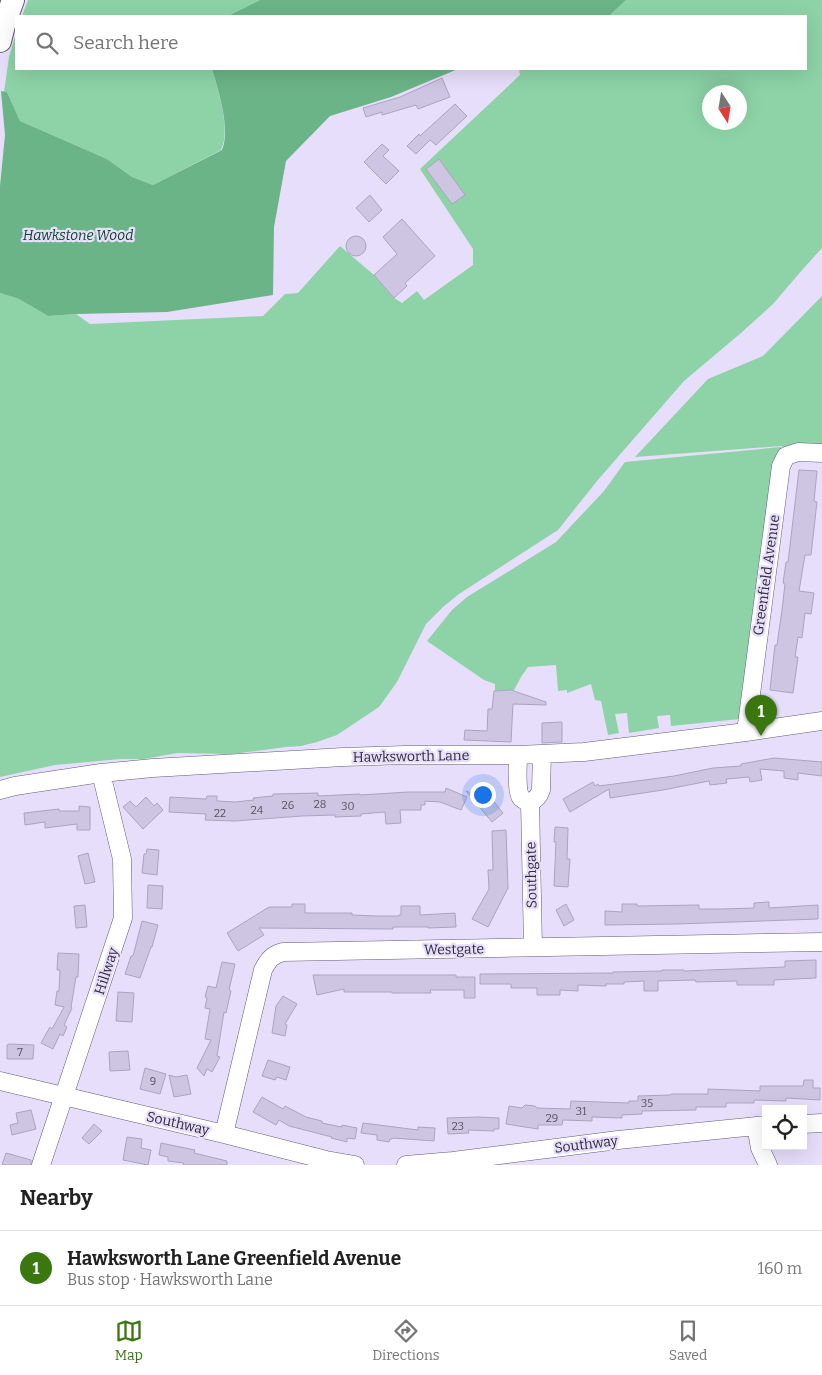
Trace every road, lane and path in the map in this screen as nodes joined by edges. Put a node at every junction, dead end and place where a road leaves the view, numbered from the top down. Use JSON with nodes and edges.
{"nodes":[{"id":1,"x":13,"y":0,"type":"edge"},
{"id":2,"x":0,"y":41,"type":"edge"},
{"id":3,"x":822,"y":453,"type":"edge"},
{"id":4,"x":822,"y":721,"type":"edge"},
{"id":5,"x":746,"y":732,"type":"junction"},
{"id":6,"x":542,"y":754,"type":"junction"},
{"id":7,"x":518,"y":755,"type":"junction"},
{"id":8,"x":101,"y":773,"type":"junction"},
{"id":9,"x":0,"y":790,"type":"edge"},
{"id":10,"x":530,"y":802,"type":"junction"},
{"id":11,"x":822,"y":942,"type":"edge"},
{"id":12,"x":533,"y":947,"type":"junction"},
{"id":13,"x":0,"y":1081,"type":"edge"},
{"id":14,"x":65,"y":1097,"type":"junction"},
{"id":15,"x":822,"y":1123,"type":"edge"},
{"id":16,"x":807,"y":1124,"type":"edge"},
{"id":17,"x":761,"y":1125,"type":"edge"},
{"id":18,"x":224,"y":1134,"type":"junction"},
{"id":19,"x":325,"y":1162,"type":"edge"},
{"id":20,"x":41,"y":1165,"type":"edge"},
{"id":21,"x":355,"y":1165,"type":"edge"},
{"id":22,"x":406,"y":1165,"type":"edge"},
{"id":23,"x":768,"y":1165,"type":"edge"}],
"edges":[{"from":1,"to":2,"type":"main road"},
{"from":3,"to":5,"type":"street","name":"Greenfield Avenue"},
{"from":4,"to":5,"type":"street","name":"Hawksworth Lane"},
{"from":5,"to":6,"type":"street","name":"Hawksworth Lane"},
{"from":6,"to":7,"type":"street","name":"Hawksworth Lane"},
{"from":6,"to":10,"type":"street"},
{"from":7,"to":8,"type":"street","name":"Hawksworth Lane"},
{"from":7,"to":10,"type":"street"},
{"from":8,"to":9,"type":"street","name":"Hawksworth Lane"},
{"from":8,"to":14,"type":"street","name":"Hillway"},
{"from":10,"to":12,"type":"street","name":"Southgate"},
{"from":11,"to":12,"type":"street","name":"Westgate"},
{"from":12,"to":18,"type":"street","name":"Westgate"},
{"from":13,"to":14,"type":"street","name":"Southway"},
{"from":14,"to":18,"type":"street","name":"Southway"},
{"from":14,"to":20,"type":"street","name":"Hillway"},
{"from":15,"to":16,"type":"street"},
{"from":17,"to":22,"type":"street","name":"Southway"},
{"from":17,"to":23,"type":"street"},
{"from":18,"to":19,"type":"street","name":"Southway"},
{"from":19,"to":21,"type":"street","name":"Southway"}]}
